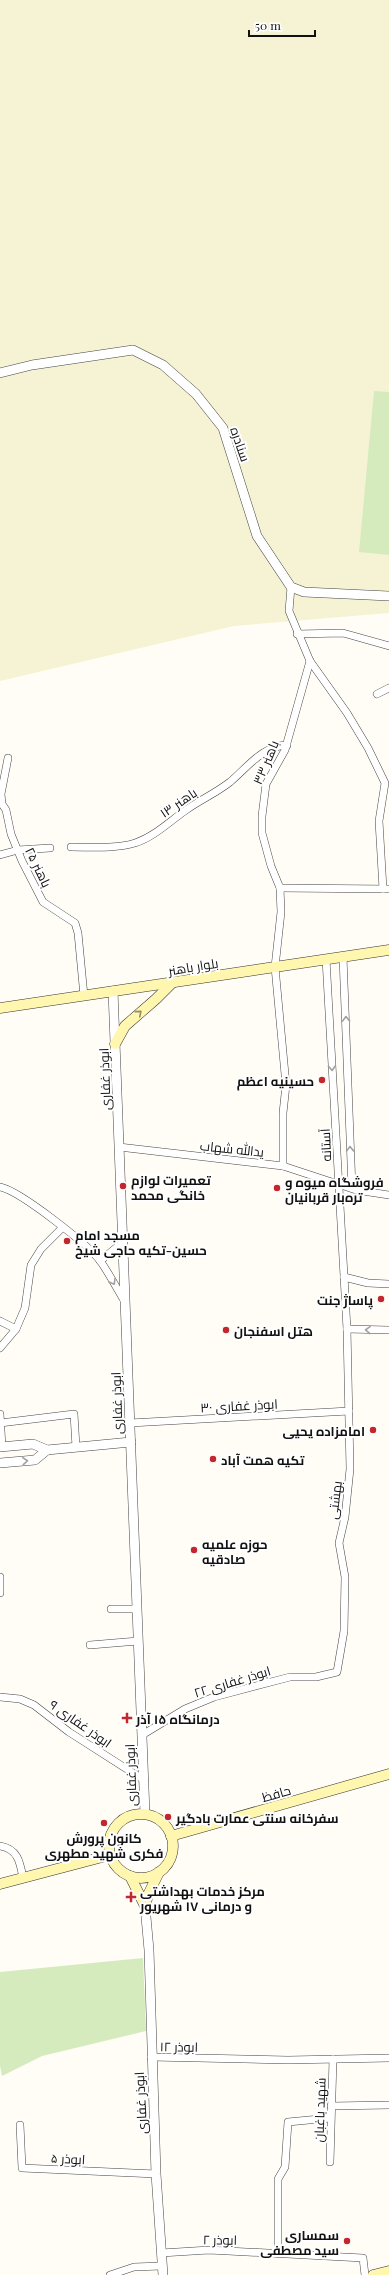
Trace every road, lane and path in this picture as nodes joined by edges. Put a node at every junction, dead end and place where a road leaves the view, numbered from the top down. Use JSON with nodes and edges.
{"nodes":[{"id":1,"x":0,"y":372,"type":"edge"},
{"id":2,"x":291,"y":587,"type":"junction"},
{"id":3,"x":389,"y":596,"type":"edge"},
{"id":4,"x":297,"y":634,"type":"junction"},
{"id":5,"x":389,"y":646,"type":"edge"},
{"id":6,"x":310,"y":661,"type":"junction"},
{"id":7,"x":389,"y":688,"type":"edge"},
{"id":8,"x":377,"y":694,"type":"dead end"},
{"id":9,"x":287,"y":745,"type":"junction"},
{"id":10,"x":8,"y":758,"type":"dead end"},
{"id":11,"x":387,"y":783,"type":"edge"},
{"id":12,"x":71,"y":847,"type":"dead end"},
{"id":13,"x":50,"y":848,"type":"dead end"},
{"id":14,"x":18,"y":850,"type":"junction"},
{"id":15,"x":0,"y":855,"type":"edge"},
{"id":16,"x":280,"y":888,"type":"junction"},
{"id":17,"x":386,"y":889,"type":"edge"},
{"id":18,"x":389,"y":950,"type":"edge"},
{"id":19,"x":343,"y":957,"type":"junction"},
{"id":20,"x":326,"y":960,"type":"junction"},
{"id":21,"x":275,"y":967,"type":"junction"},
{"id":22,"x":172,"y":983,"type":"junction"},
{"id":23,"x":113,"y":991,"type":"junction"},
{"id":24,"x":84,"y":996,"type":"junction"},
{"id":25,"x":0,"y":1008,"type":"edge"},
{"id":26,"x":115,"y":1044,"type":"junction"},
{"id":27,"x":119,"y":1147,"type":"junction"},
{"id":28,"x":283,"y":1166,"type":"junction"},
{"id":29,"x":339,"y":1184,"type":"junction"},
{"id":30,"x":0,"y":1187,"type":"edge"},
{"id":31,"x":352,"y":1188,"type":"junction"},
{"id":32,"x":389,"y":1195,"type":"edge"},
{"id":33,"x":62,"y":1228,"type":"junction"},
{"id":34,"x":123,"y":1242,"type":"junction"},
{"id":35,"x":100,"y":1262,"type":"junction"},
{"id":36,"x":344,"y":1277,"type":"junction"},
{"id":37,"x":389,"y":1284,"type":"edge"},
{"id":38,"x":125,"y":1303,"type":"junction"},
{"id":39,"x":0,"y":1321,"type":"edge"},
{"id":40,"x":16,"y":1329,"type":"junction"},
{"id":41,"x":347,"y":1329,"type":"junction"},
{"id":42,"x":389,"y":1330,"type":"edge"},
{"id":43,"x":0,"y":1348,"type":"edge"},
{"id":44,"x":349,"y":1411,"type":"junction"},
{"id":45,"x":0,"y":1414,"type":"edge"},
{"id":46,"x":0,"y":1423,"type":"edge"},
{"id":47,"x":130,"y":1424,"type":"junction"},
{"id":48,"x":131,"y":1442,"type":"junction"},
{"id":49,"x":1,"y":1447,"type":"edge"},
{"id":50,"x":76,"y":1447,"type":"junction"},
{"id":51,"x":47,"y":1450,"type":"junction"},
{"id":52,"x":0,"y":1463,"type":"edge"},
{"id":53,"x":0,"y":1577,"type":"edge"},
{"id":54,"x":0,"y":1593,"type":"edge"},
{"id":55,"x":111,"y":1609,"type":"dead end"},
{"id":56,"x":137,"y":1609,"type":"junction"},
{"id":57,"x":138,"y":1641,"type":"junction"},
{"id":58,"x":90,"y":1645,"type":"dead end"},
{"id":59,"x":337,"y":1672,"type":"joint"},
{"id":60,"x":0,"y":1696,"type":"edge"},
{"id":61,"x":142,"y":1736,"type":"junction"},
{"id":62,"x":389,"y":1774,"type":"edge"},
{"id":63,"x":144,"y":1780,"type":"junction"},
{"id":64,"x":145,"y":1814,"type":"junction"},
{"id":65,"x":171,"y":1836,"type":"junction"},
{"id":66,"x":0,"y":1846,"type":"edge"},
{"id":67,"x":110,"y":1855,"type":"junction"},
{"id":68,"x":159,"y":1872,"type":"junction"},
{"id":69,"x":130,"y":1876,"type":"junction"},
{"id":70,"x":23,"y":1878,"type":"junction"},
{"id":71,"x":0,"y":1884,"type":"edge"},
{"id":72,"x":145,"y":1906,"type":"junction"},
{"id":73,"x":151,"y":2057,"type":"junction"},
{"id":74,"x":389,"y":2058,"type":"edge"},
{"id":75,"x":333,"y":2059,"type":"junction"},
{"id":76,"x":389,"y":2105,"type":"edge"},
{"id":77,"x":331,"y":2106,"type":"junction"},
{"id":78,"x":330,"y":2118,"type":"junction"},
{"id":79,"x":20,"y":2125,"type":"dead end"},
{"id":80,"x":330,"y":2162,"type":"dead end"},
{"id":81,"x":156,"y":2174,"type":"junction"},
{"id":82,"x":160,"y":2252,"type":"junction"},
{"id":83,"x":278,"y":2253,"type":"junction"},
{"id":84,"x":389,"y":2271,"type":"edge"},
{"id":85,"x":162,"y":2272,"type":"edge"},
{"id":86,"x":110,"y":2275,"type":"edge"},
{"id":87,"x":365,"y":2275,"type":"edge"},
{"id":88,"x":373,"y":2275,"type":"edge"}],
"edges":[{"from":1,"to":2,"type":"street","name":"سنادره"},
{"from":2,"to":3,"type":"street"},
{"from":2,"to":4,"type":"street"},
{"from":4,"to":5,"type":"street"},
{"from":4,"to":6,"type":"street"},
{"from":6,"to":9,"type":"street","name":"باهنر ۳۳"},
{"from":6,"to":11,"type":"street"},
{"from":7,"to":8,"type":"street"},
{"from":9,"to":12,"type":"street","name":"باهنر ۱۳"},
{"from":9,"to":16,"type":"street","name":"باهنر ۳۳"},
{"from":10,"to":14,"type":"street","name":"باهنر ۲۵"},
{"from":11,"to":17,"type":"street"},
{"from":13,"to":14,"type":"street"},
{"from":14,"to":15,"type":"street"},
{"from":14,"to":24,"type":"street","name":"باهنر ۲۵"},
{"from":16,"to":17,"type":"street"},
{"from":16,"to":21,"type":"street","name":"باهنر ۳۳"},
{"from":18,"to":19,"type":"main road","name":"بلوار باهنر"},
{"from":19,"to":20,"type":"main road","name":"بلوار باهنر"},
{"from":31,"to":19,"type":"street","name":"آستانه","one_way":true},
{"from":20,"to":21,"type":"main road","name":"بلوار باهنر"},
{"from":20,"to":29,"type":"street","name":"آستانه","one_way":true},
{"from":21,"to":22,"type":"main road","name":"بلوار باهنر"},
{"from":21,"to":28,"type":"street","name":"باهنر ۳۳"},
{"from":22,"to":23,"type":"main road","name":"بلوار باهنر"},
{"from":26,"to":22,"type":"main road","one_way":true},
{"from":23,"to":24,"type":"main road","name":"بلوار باهنر"},
{"from":23,"to":26,"type":"street","name":"ابوذر غفاری"},
{"from":24,"to":25,"type":"main road","name":"بلوار باهنر"},
{"from":26,"to":27,"type":"street","name":"ابوذر غفاری"},
{"from":27,"to":28,"type":"street","name":"یدالله شهاب"},
{"from":27,"to":34,"type":"street","name":"ابوذر غفاری"},
{"from":28,"to":29,"type":"street","name":"یدالله شهاب"},
{"from":29,"to":31,"type":"street","name":"یدالله شهاب"},
{"from":29,"to":36,"type":"street","name":"آستانه"},
{"from":30,"to":33,"type":"street"},
{"from":31,"to":32,"type":"street","name":"یدالله شهاب"},
{"from":33,"to":35,"type":"street"},
{"from":33,"to":40,"type":"street"},
{"from":34,"to":35,"type":"street"},
{"from":34,"to":38,"type":"street","name":"ابوذر غفاری"},
{"from":35,"to":38,"type":"street","one_way":true},
{"from":36,"to":37,"type":"street"},
{"from":36,"to":41,"type":"street","name":"آستانه"},
{"from":38,"to":47,"type":"street","name":"ابوذر غفاری"},
{"from":39,"to":40,"type":"street"},
{"from":40,"to":43,"type":"street"},
{"from":42,"to":41,"type":"street","one_way":true},
{"from":41,"to":44,"type":"street","name":"بهشتی"},
{"from":44,"to":47,"type":"street","name":"ابوذر غفاری ۳۰"},
{"from":44,"to":59,"type":"street","name":"بهشتی"},
{"from":45,"to":46,"type":"street"},
{"from":46,"to":49,"type":"street"},
{"from":46,"to":50,"type":"street"},
{"from":47,"to":48,"type":"street","name":"ابوذر غفاری"},
{"from":48,"to":50,"type":"street"},
{"from":48,"to":56,"type":"street","name":"ابوذر غفاری"},
{"from":49,"to":51,"type":"street"},
{"from":50,"to":51,"type":"street"},
{"from":52,"to":51,"type":"street","one_way":true},
{"from":53,"to":54,"type":"street"},
{"from":55,"to":56,"type":"street"},
{"from":56,"to":57,"type":"street","name":"ابوذر غفاری"},
{"from":57,"to":58,"type":"street"},
{"from":57,"to":61,"type":"street","name":"ابوذر غفاری"},
{"from":59,"to":61,"type":"street","name":"ابوذر غفاری ۲۲"},
{"from":60,"to":63,"type":"street","name":"ابوذر غفاری ۹"},
{"from":61,"to":63,"type":"street","name":"ابوذر غفاری"},
{"from":62,"to":65,"type":"main road","name":"حافظ"},
{"from":63,"to":64,"type":"street","name":"ابوذر غفاری"},
{"from":64,"to":65,"type":"main road"},
{"from":64,"to":67,"type":"main road"},
{"from":65,"to":68,"type":"main road"},
{"from":66,"to":70,"type":"street"},
{"from":67,"to":69,"type":"main road"},
{"from":67,"to":70,"type":"main road"},
{"from":68,"to":69,"type":"main road"},
{"from":68,"to":72,"type":"main road"},
{"from":69,"to":72,"type":"main road"},
{"from":70,"to":71,"type":"main road"},
{"from":72,"to":73,"type":"street","name":"ابوذر غفاری"},
{"from":73,"to":75,"type":"street","name":"ابوذر ۱۲"},
{"from":73,"to":81,"type":"street","name":"ابوذر غفاری"},
{"from":74,"to":75,"type":"street","name":"ابوذر ۱۲"},
{"from":75,"to":77,"type":"street","name":"شهید باغبان"},
{"from":76,"to":77,"type":"street"},
{"from":77,"to":78,"type":"street","name":"شهید باغبان"},
{"from":78,"to":80,"type":"street","name":"شهید باغبان"},
{"from":78,"to":83,"type":"street"},
{"from":79,"to":81,"type":"street","name":"ابوذر ۵"},
{"from":81,"to":82,"type":"street","name":"ابوذر غفاری"},
{"from":82,"to":83,"type":"street","name":"ابوذر ۲"},
{"from":82,"to":85,"type":"street","name":"ابوذر غفاری"},
{"from":83,"to":87,"type":"street","name":"ابوذر ۲"},
{"from":84,"to":88,"type":"main road"},
{"from":85,"to":86,"type":"street"}]}
